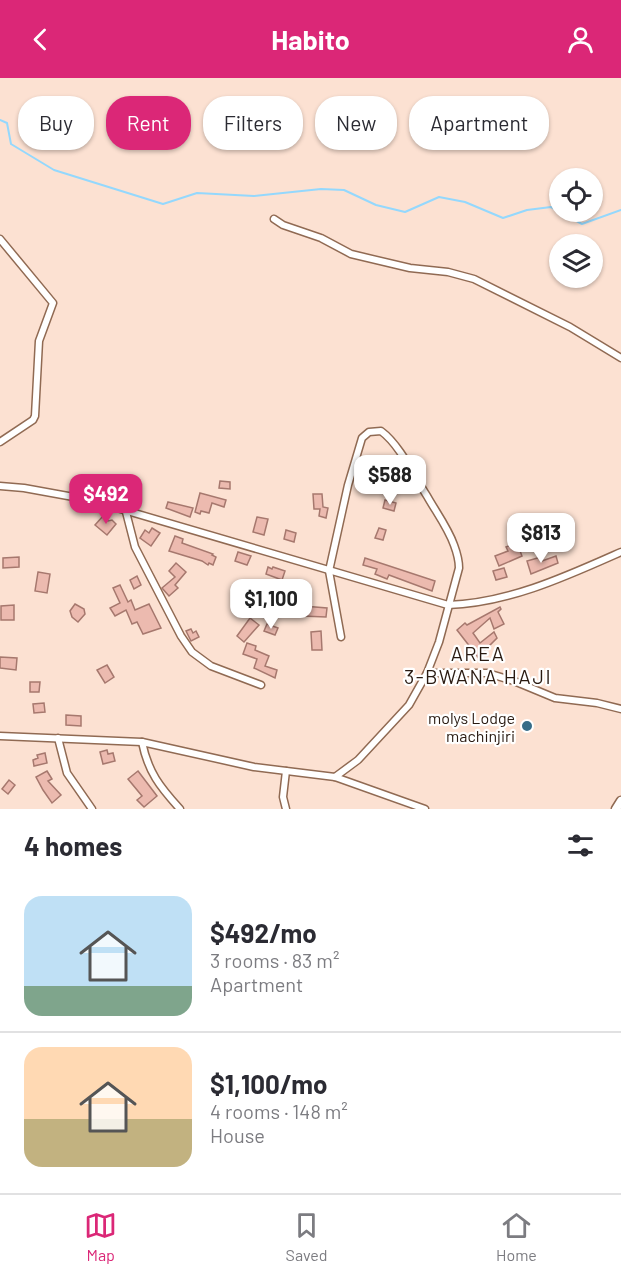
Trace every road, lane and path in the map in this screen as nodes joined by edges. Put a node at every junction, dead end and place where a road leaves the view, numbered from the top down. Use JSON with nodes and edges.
{"nodes":[{"id":1,"x":274,"y":219,"type":"dead end"},
{"id":2,"x":0,"y":239,"type":"edge"},
{"id":3,"x":621,"y":358,"type":"edge"},
{"id":4,"x":0,"y":442,"type":"edge"},
{"id":5,"x":0,"y":486,"type":"edge"},
{"id":6,"x":126,"y":512,"type":"junction"},
{"id":7,"x":621,"y":552,"type":"edge"},
{"id":8,"x":329,"y":571,"type":"junction"},
{"id":9,"x":448,"y":605,"type":"junction"},
{"id":10,"x":341,"y":637,"type":"dead end"},
{"id":11,"x":427,"y":673,"type":"junction"},
{"id":12,"x":261,"y":685,"type":"dead end"},
{"id":13,"x":621,"y":709,"type":"edge"},
{"id":14,"x":0,"y":736,"type":"edge"},
{"id":15,"x":58,"y":738,"type":"junction"},
{"id":16,"x":142,"y":742,"type":"junction"},
{"id":17,"x":286,"y":771,"type":"junction"},
{"id":18,"x":335,"y":777,"type":"junction"},
{"id":19,"x":621,"y":801,"type":"edge"},
{"id":20,"x":92,"y":809,"type":"edge"},
{"id":21,"x":180,"y":809,"type":"edge"},
{"id":22,"x":286,"y":809,"type":"edge"},
{"id":23,"x":425,"y":809,"type":"edge"},
{"id":24,"x":616,"y":809,"type":"edge"}],
"edges":[{"from":1,"to":3,"type":"street"},
{"from":2,"to":4,"type":"street"},
{"from":5,"to":6,"type":"street"},
{"from":6,"to":8,"type":"street"},
{"from":6,"to":12,"type":"street"},
{"from":7,"to":9,"type":"street"},
{"from":8,"to":9,"type":"street"},
{"from":8,"to":9,"type":"street"},
{"from":8,"to":10,"type":"street"},
{"from":9,"to":11,"type":"street"},
{"from":11,"to":13,"type":"street"},
{"from":11,"to":18,"type":"street"},
{"from":14,"to":15,"type":"street"},
{"from":15,"to":16,"type":"street"},
{"from":15,"to":20,"type":"street"},
{"from":16,"to":17,"type":"street"},
{"from":16,"to":21,"type":"street"},
{"from":17,"to":18,"type":"street"},
{"from":17,"to":22,"type":"street"},
{"from":18,"to":23,"type":"street"},
{"from":19,"to":24,"type":"main road"}]}
